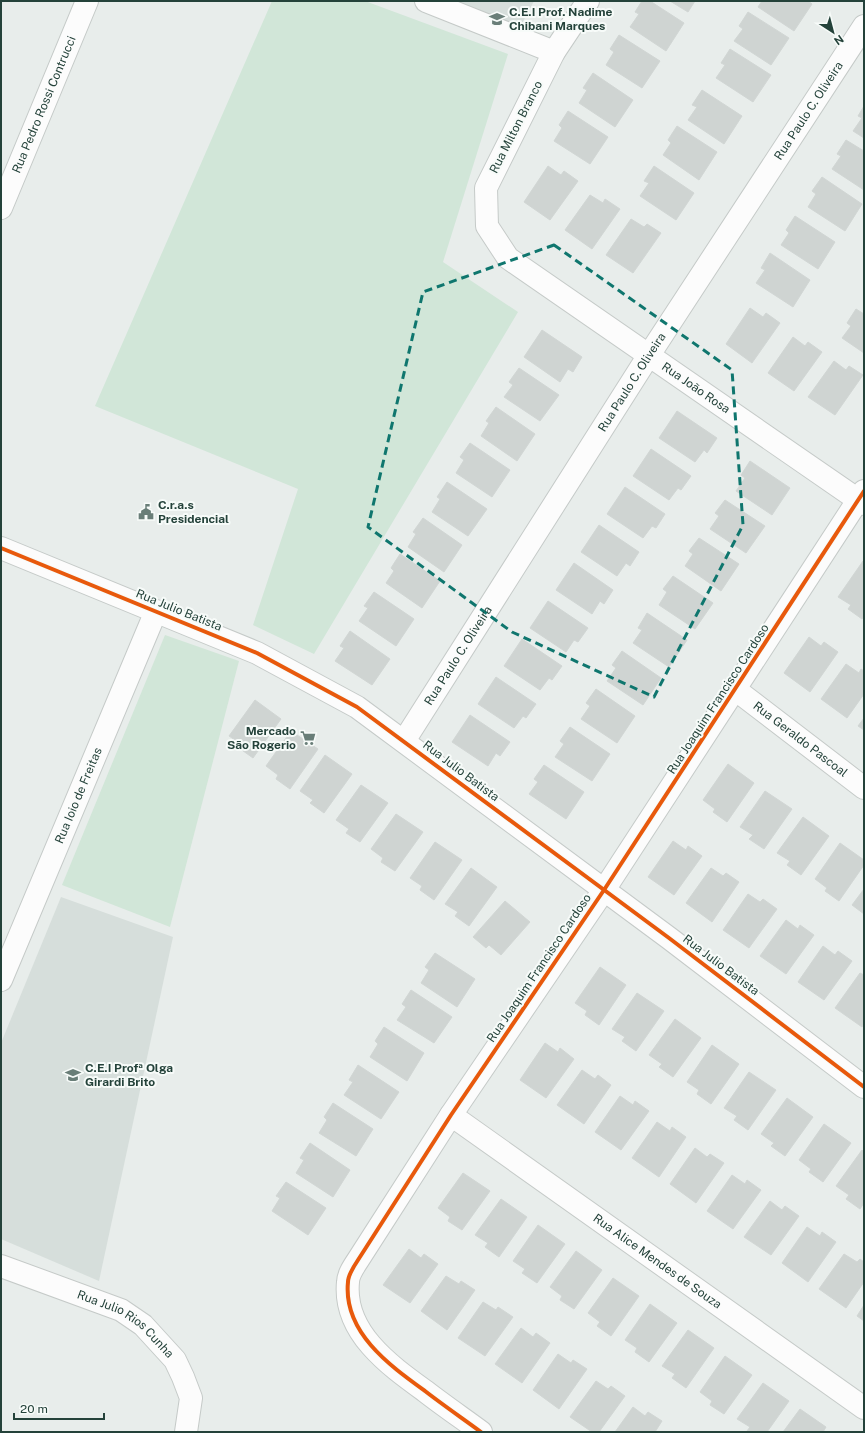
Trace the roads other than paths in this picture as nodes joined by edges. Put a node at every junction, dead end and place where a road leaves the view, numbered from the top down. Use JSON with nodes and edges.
{"nodes":[{"id":1,"x":87,"y":1,"type":"edge"},
{"id":2,"x":426,"y":1,"type":"edge"},
{"id":3,"x":588,"y":1,"type":"edge"},
{"id":4,"x":864,"y":26,"type":"edge"},
{"id":5,"x":554,"y":52,"type":"junction"},
{"id":6,"x":1,"y":208,"type":"edge"},
{"id":7,"x":508,"y":258,"type":"joint"},
{"id":8,"x":649,"y":355,"type":"junction"},
{"id":9,"x":862,"y":498,"type":"edge"},
{"id":10,"x":1,"y":548,"type":"edge"},
{"id":11,"x":156,"y":611,"type":"junction"},
{"id":12,"x":736,"y":690,"type":"junction"},
{"id":13,"x":404,"y":742,"type":"junction"},
{"id":14,"x":864,"y":788,"type":"edge"},
{"id":15,"x":604,"y":890,"type":"junction"},
{"id":16,"x":1,"y":980,"type":"edge"},
{"id":17,"x":864,"y":1087,"type":"edge"},
{"id":18,"x":451,"y":1115,"type":"junction"},
{"id":19,"x":1,"y":1266,"type":"edge"},
{"id":20,"x":864,"y":1408,"type":"edge"},
{"id":21,"x":458,"y":1424,"type":"edge"},
{"id":22,"x":186,"y":1432,"type":"edge"},
{"id":23,"x":481,"y":1432,"type":"edge"}],
"edges":[{"from":1,"to":6,"type":"street","name":"Rua Pedro Rossi Contrucci"},
{"from":2,"to":5,"type":"street"},
{"from":3,"to":5,"type":"street","name":"Rua Milton Branco"},
{"from":4,"to":8,"type":"street","name":"Rua Paulo C. Oliveira"},
{"from":5,"to":7,"type":"street","name":"Rua Milton Branco"},
{"from":7,"to":8,"type":"street","name":"Rua João Rosa"},
{"from":8,"to":9,"type":"street","name":"Rua João Rosa"},
{"from":8,"to":13,"type":"street","name":"Rua Paulo C. Oliveira"},
{"from":9,"to":12,"type":"street","name":"Rua Joaquim Francisco Cardoso"},
{"from":10,"to":11,"type":"street","name":"Rua Julio Batista"},
{"from":11,"to":13,"type":"street","name":"Rua Julio Batista"},
{"from":11,"to":16,"type":"street","name":"Rua Ioio de Freitas"},
{"from":12,"to":14,"type":"street","name":"Rua Geraldo Pascoal"},
{"from":12,"to":15,"type":"street","name":"Rua Joaquim Francisco Cardoso"},
{"from":13,"to":15,"type":"street","name":"Rua Julio Batista"},
{"from":15,"to":17,"type":"street","name":"Rua Julio Batista"},
{"from":15,"to":18,"type":"street","name":"Rua Joaquim Francisco Cardoso"},
{"from":18,"to":20,"type":"street","name":"Rua Alice Mendes de Souza"},
{"from":18,"to":21,"type":"street","name":"Rua Joaquim Francisco Cardoso"},
{"from":19,"to":22,"type":"street","name":"Rua Julio Rios Cunha"},
{"from":21,"to":23,"type":"street","name":"Rua Joaquim Francisco Cardoso"}]}
